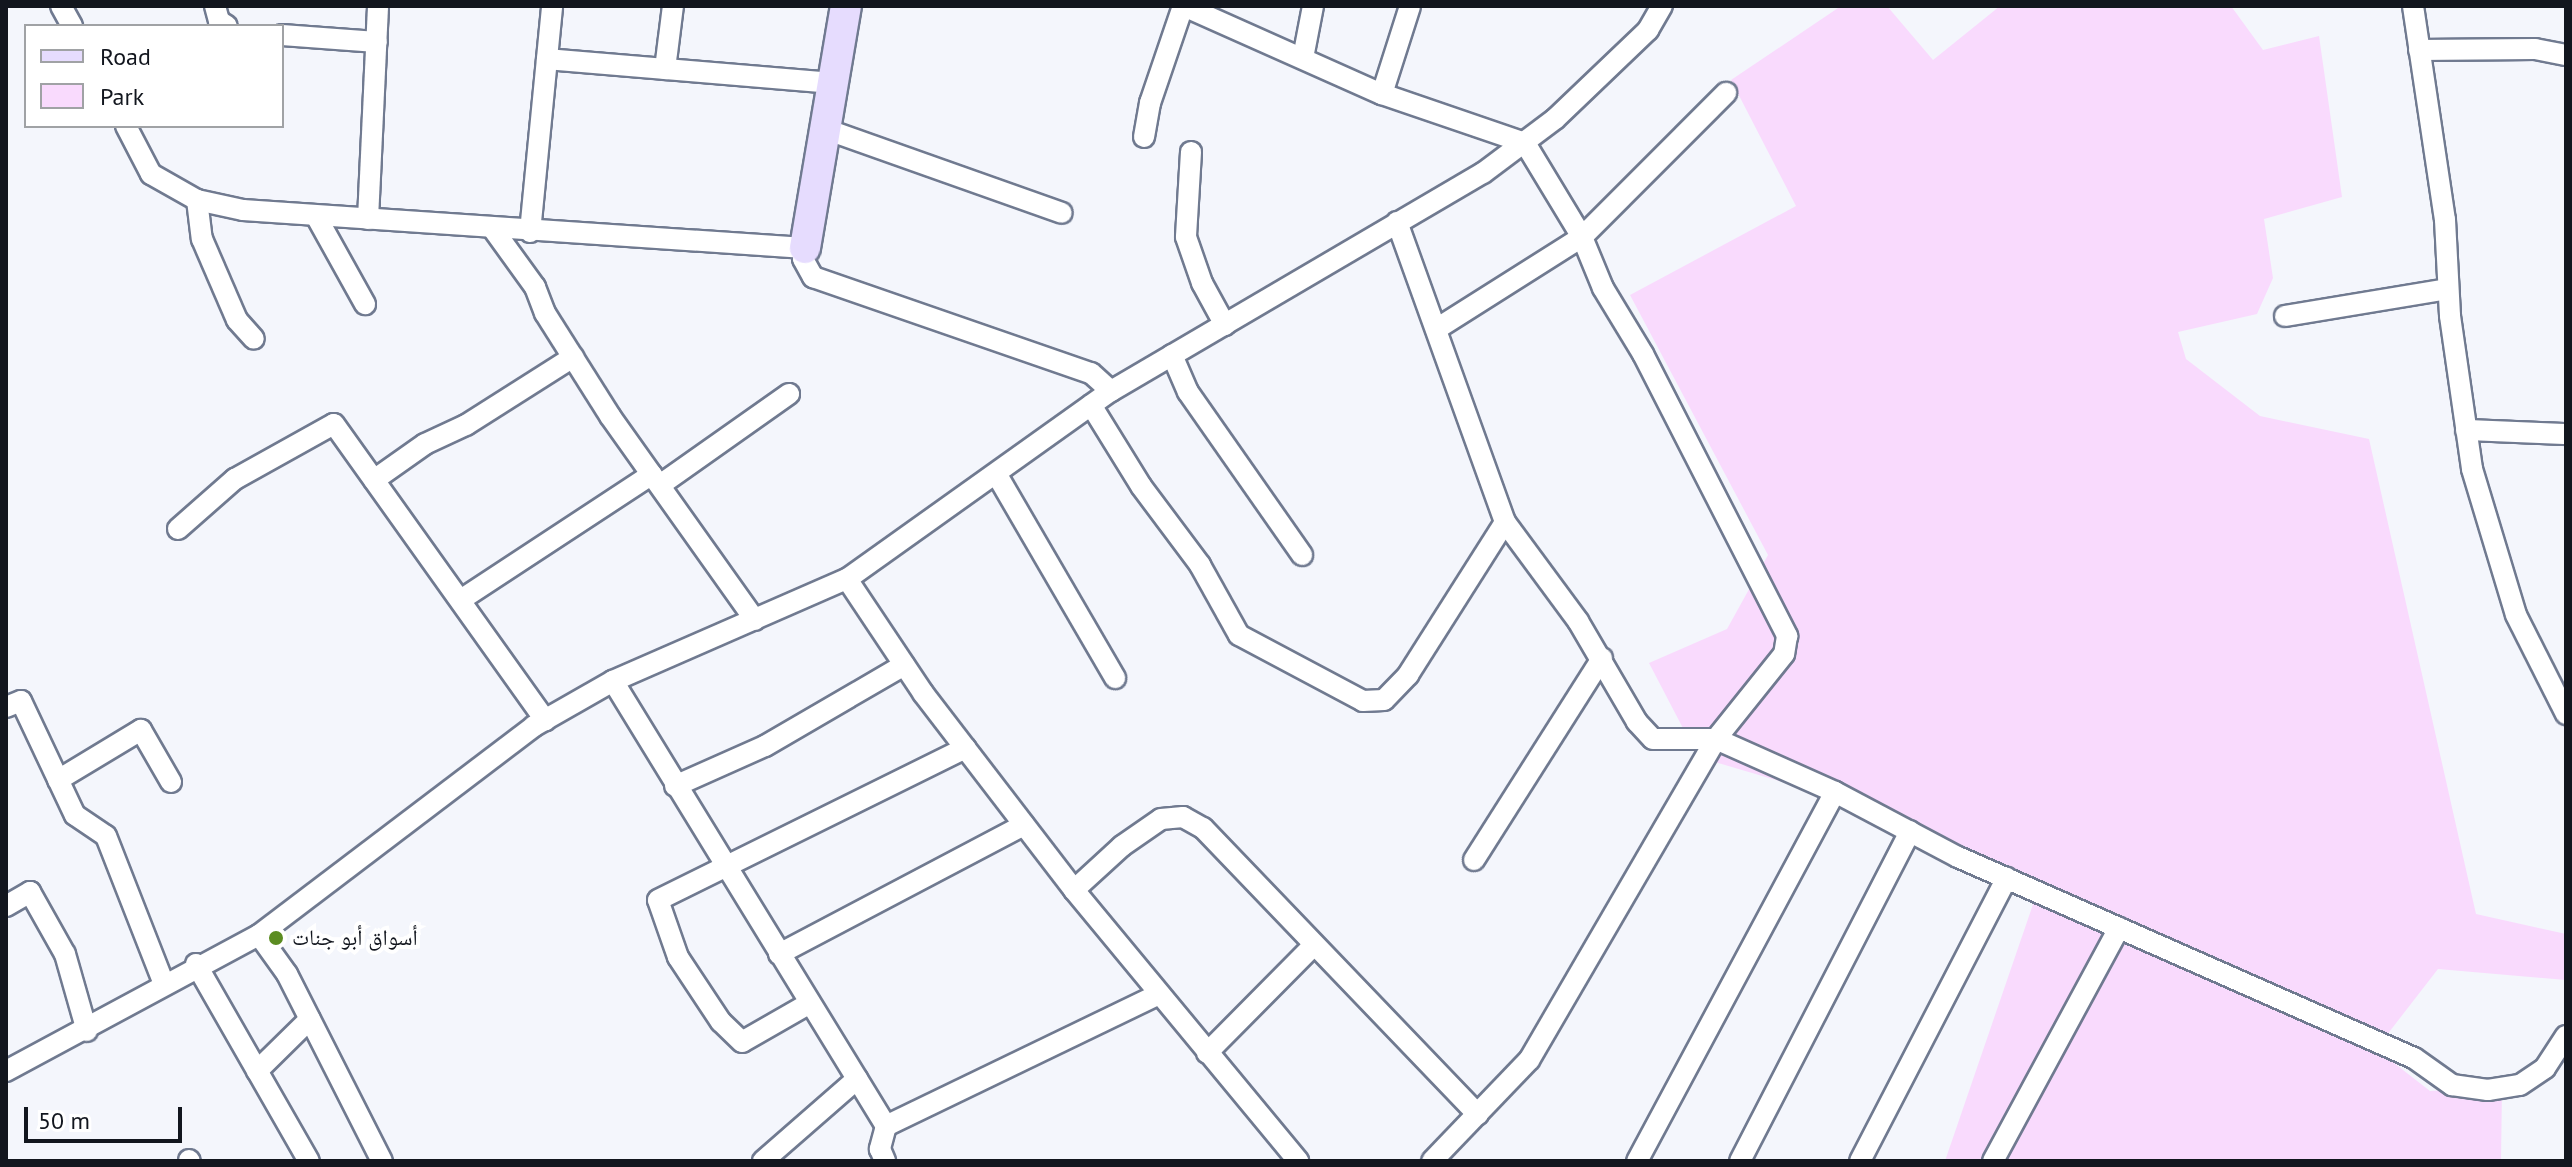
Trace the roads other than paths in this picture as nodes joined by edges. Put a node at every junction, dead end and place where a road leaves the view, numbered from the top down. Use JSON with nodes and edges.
{"nodes":[{"id":1,"x":61,"y":6,"type":"edge"},
{"id":2,"x":378,"y":6,"type":"edge"},
{"id":3,"x":552,"y":6,"type":"edge"},
{"id":4,"x":673,"y":6,"type":"edge"},
{"id":5,"x":846,"y":6,"type":"edge"},
{"id":6,"x":1184,"y":6,"type":"edge"},
{"id":7,"x":1313,"y":6,"type":"edge"},
{"id":8,"x":1410,"y":6,"type":"edge"},
{"id":9,"x":1662,"y":6,"type":"edge"},
{"id":10,"x":2413,"y":6,"type":"edge"},
{"id":11,"x":71,"y":24,"type":"edge"},
{"id":12,"x":284,"y":35,"type":"edge"},
{"id":13,"x":377,"y":42,"type":"junction"},
{"id":14,"x":2419,"y":50,"type":"junction"},
{"id":15,"x":2566,"y":55,"type":"edge"},
{"id":16,"x":1303,"y":58,"type":"junction"},
{"id":17,"x":547,"y":59,"type":"junction"},
{"id":18,"x":665,"y":69,"type":"junction"},
{"id":19,"x":832,"y":83,"type":"junction"},
{"id":20,"x":1726,"y":93,"type":"dead end"},
{"id":21,"x":1382,"y":94,"type":"junction"},
{"id":22,"x":127,"y":128,"type":"edge"},
{"id":23,"x":825,"y":129,"type":"junction"},
{"id":24,"x":1144,"y":137,"type":"dead end"},
{"id":25,"x":1525,"y":143,"type":"junction"},
{"id":26,"x":1191,"y":152,"type":"dead end"},
{"id":27,"x":197,"y":200,"type":"junction"},
{"id":28,"x":1062,"y":213,"type":"dead end"},
{"id":29,"x":316,"y":216,"type":"junction"},
{"id":30,"x":368,"y":219,"type":"junction"},
{"id":31,"x":1397,"y":222,"type":"junction"},
{"id":32,"x":493,"y":229,"type":"junction"},
{"id":33,"x":530,"y":232,"type":"junction"},
{"id":34,"x":1582,"y":237,"type":"junction"},
{"id":35,"x":805,"y":248,"type":"junction"},
{"id":36,"x":2448,"y":289,"type":"junction"},
{"id":37,"x":365,"y":304,"type":"dead end"},
{"id":38,"x":2285,"y":316,"type":"dead end"},
{"id":39,"x":1225,"y":325,"type":"junction"},
{"id":40,"x":1438,"y":328,"type":"junction"},
{"id":41,"x":254,"y":339,"type":"dead end"},
{"id":42,"x":1172,"y":355,"type":"junction"},
{"id":43,"x":573,"y":357,"type":"junction"},
{"id":44,"x":1111,"y":391,"type":"junction"},
{"id":45,"x":789,"y":394,"type":"dead end"},
{"id":46,"x":1091,"y":405,"type":"junction"},
{"id":47,"x":2466,"y":430,"type":"junction"},
{"id":48,"x":2566,"y":434,"type":"edge"},
{"id":49,"x":997,"y":475,"type":"junction"},
{"id":50,"x":374,"y":480,"type":"junction"},
{"id":51,"x":656,"y":480,"type":"junction"},
{"id":52,"x":1505,"y":522,"type":"junction"},
{"id":53,"x":178,"y":529,"type":"dead end"},
{"id":54,"x":1302,"y":555,"type":"dead end"},
{"id":55,"x":847,"y":579,"type":"junction"},
{"id":56,"x":462,"y":599,"type":"junction"},
{"id":57,"x":755,"y":620,"type":"junction"},
{"id":58,"x":1602,"y":658,"type":"junction"},
{"id":59,"x":904,"y":665,"type":"junction"},
{"id":60,"x":1115,"y":678,"type":"dead end"},
{"id":61,"x":613,"y":681,"type":"junction"},
{"id":62,"x":6,"y":707,"type":"edge"},
{"id":63,"x":2566,"y":714,"type":"edge"},
{"id":64,"x":545,"y":720,"type":"junction"},
{"id":65,"x":1716,"y":739,"type":"junction"},
{"id":66,"x":965,"y":748,"type":"junction"},
{"id":67,"x":58,"y":780,"type":"junction"},
{"id":68,"x":171,"y":782,"type":"dead end"},
{"id":69,"x":675,"y":786,"type":"junction"},
{"id":70,"x":1835,"y":792,"type":"junction"},
{"id":71,"x":1024,"y":825,"type":"junction"},
{"id":72,"x":1910,"y":831,"type":"junction"},
{"id":73,"x":1474,"y":860,"type":"dead end"},
{"id":74,"x":724,"y":865,"type":"junction"},
{"id":75,"x":2007,"y":878,"type":"junction"},
{"id":76,"x":1074,"y":890,"type":"junction"},
{"id":77,"x":6,"y":906,"type":"edge"},
{"id":78,"x":2119,"y":928,"type":"junction"},
{"id":79,"x":259,"y":935,"type":"junction"},
{"id":80,"x":1313,"y":946,"type":"junction"},
{"id":81,"x":779,"y":954,"type":"junction"},
{"id":82,"x":196,"y":964,"type":"junction"},
{"id":83,"x":164,"y":984,"type":"junction"},
{"id":84,"x":1157,"y":995,"type":"junction"},
{"id":85,"x":810,"y":1003,"type":"junction"},
{"id":86,"x":310,"y":1019,"type":"junction"},
{"id":87,"x":87,"y":1031,"type":"junction"},
{"id":88,"x":2566,"y":1036,"type":"edge"},
{"id":89,"x":1207,"y":1053,"type":"junction"},
{"id":90,"x":6,"y":1071,"type":"edge"},
{"id":91,"x":257,"y":1071,"type":"junction"},
{"id":92,"x":857,"y":1079,"type":"junction"},
{"id":93,"x":1478,"y":1115,"type":"junction"},
{"id":94,"x":886,"y":1126,"type":"junction"},
{"id":95,"x":1290,"y":1158,"type":"edge"},
{"id":96,"x":309,"y":1161,"type":"edge"},
{"id":97,"x":382,"y":1161,"type":"edge"},
{"id":98,"x":763,"y":1161,"type":"edge"},
{"id":99,"x":885,"y":1161,"type":"edge"},
{"id":100,"x":1432,"y":1161,"type":"edge"},
{"id":101,"x":1637,"y":1161,"type":"edge"},
{"id":102,"x":1740,"y":1161,"type":"edge"},
{"id":103,"x":1860,"y":1161,"type":"edge"},
{"id":104,"x":1993,"y":1161,"type":"edge"}],
"edges":[{"from":1,"to":11,"type":"street"},
{"from":2,"to":13,"type":"street"},
{"from":3,"to":17,"type":"street"},
{"from":4,"to":18,"type":"street"},
{"from":5,"to":19,"type":"street"},
{"from":6,"to":16,"type":"street"},
{"from":6,"to":24,"type":"street"},
{"from":7,"to":16,"type":"street"},
{"from":8,"to":21,"type":"street"},
{"from":9,"to":25,"type":"street"},
{"from":10,"to":14,"type":"street"},
{"from":12,"to":13,"type":"street"},
{"from":13,"to":30,"type":"street"},
{"from":14,"to":15,"type":"street"},
{"from":14,"to":36,"type":"street"},
{"from":16,"to":21,"type":"street"},
{"from":17,"to":18,"type":"street"},
{"from":17,"to":33,"type":"street"},
{"from":18,"to":19,"type":"street"},
{"from":19,"to":23,"type":"street"},
{"from":20,"to":34,"type":"street"},
{"from":21,"to":25,"type":"street"},
{"from":22,"to":27,"type":"street"},
{"from":23,"to":28,"type":"street"},
{"from":23,"to":35,"type":"street"},
{"from":25,"to":31,"type":"street"},
{"from":25,"to":34,"type":"street"},
{"from":26,"to":39,"type":"street"},
{"from":27,"to":29,"type":"street"},
{"from":27,"to":41,"type":"street"},
{"from":29,"to":30,"type":"street"},
{"from":29,"to":37,"type":"street"},
{"from":30,"to":32,"type":"street"},
{"from":31,"to":39,"type":"street"},
{"from":31,"to":40,"type":"street"},
{"from":32,"to":33,"type":"street"},
{"from":32,"to":43,"type":"street"},
{"from":33,"to":35,"type":"street"},
{"from":34,"to":40,"type":"street"},
{"from":34,"to":65,"type":"street"},
{"from":35,"to":44,"type":"street"},
{"from":36,"to":38,"type":"street"},
{"from":36,"to":47,"type":"street"},
{"from":39,"to":42,"type":"street"},
{"from":40,"to":52,"type":"street"},
{"from":42,"to":44,"type":"street"},
{"from":42,"to":54,"type":"street"},
{"from":43,"to":50,"type":"street"},
{"from":43,"to":51,"type":"street"},
{"from":44,"to":46,"type":"street"},
{"from":45,"to":51,"type":"street"},
{"from":46,"to":49,"type":"street"},
{"from":46,"to":52,"type":"street"},
{"from":47,"to":48,"type":"street"},
{"from":47,"to":63,"type":"street"},
{"from":49,"to":55,"type":"street"},
{"from":49,"to":60,"type":"street"},
{"from":50,"to":53,"type":"street"},
{"from":50,"to":56,"type":"street"},
{"from":51,"to":56,"type":"street"},
{"from":51,"to":57,"type":"street"},
{"from":52,"to":58,"type":"street"},
{"from":55,"to":57,"type":"street"},
{"from":55,"to":59,"type":"street"},
{"from":56,"to":64,"type":"street"},
{"from":57,"to":61,"type":"street"},
{"from":58,"to":65,"type":"street"},
{"from":58,"to":73,"type":"street"},
{"from":59,"to":66,"type":"street"},
{"from":59,"to":69,"type":"street"},
{"from":61,"to":64,"type":"street"},
{"from":61,"to":69,"type":"street"},
{"from":62,"to":67,"type":"street"},
{"from":64,"to":79,"type":"street"},
{"from":65,"to":70,"type":"street"},
{"from":65,"to":93,"type":"street"},
{"from":66,"to":71,"type":"street"},
{"from":66,"to":74,"type":"street"},
{"from":67,"to":68,"type":"street"},
{"from":67,"to":83,"type":"street"},
{"from":69,"to":74,"type":"street"},
{"from":70,"to":72,"type":"street"},
{"from":70,"to":101,"type":"street"},
{"from":71,"to":76,"type":"street"},
{"from":71,"to":81,"type":"street"},
{"from":72,"to":75,"type":"street"},
{"from":72,"to":102,"type":"street"},
{"from":74,"to":81,"type":"street"},
{"from":74,"to":85,"type":"street"},
{"from":75,"to":78,"type":"street"},
{"from":75,"to":103,"type":"street"},
{"from":76,"to":80,"type":"street"},
{"from":76,"to":84,"type":"street"},
{"from":77,"to":87,"type":"street"},
{"from":78,"to":88,"type":"street"},
{"from":78,"to":104,"type":"street"},
{"from":79,"to":82,"type":"street"},
{"from":79,"to":86,"type":"street"},
{"from":80,"to":89,"type":"street"},
{"from":80,"to":93,"type":"street"},
{"from":81,"to":85,"type":"street"},
{"from":82,"to":83,"type":"street"},
{"from":82,"to":91,"type":"street"},
{"from":83,"to":87,"type":"street"},
{"from":84,"to":89,"type":"street"},
{"from":84,"to":94,"type":"street"},
{"from":85,"to":92,"type":"street"},
{"from":86,"to":91,"type":"street"},
{"from":86,"to":97,"type":"street"},
{"from":87,"to":90,"type":"street"},
{"from":89,"to":95,"type":"street"},
{"from":91,"to":96,"type":"street"},
{"from":92,"to":94,"type":"street"},
{"from":92,"to":98,"type":"street"},
{"from":93,"to":100,"type":"street"},
{"from":94,"to":99,"type":"street"}]}
